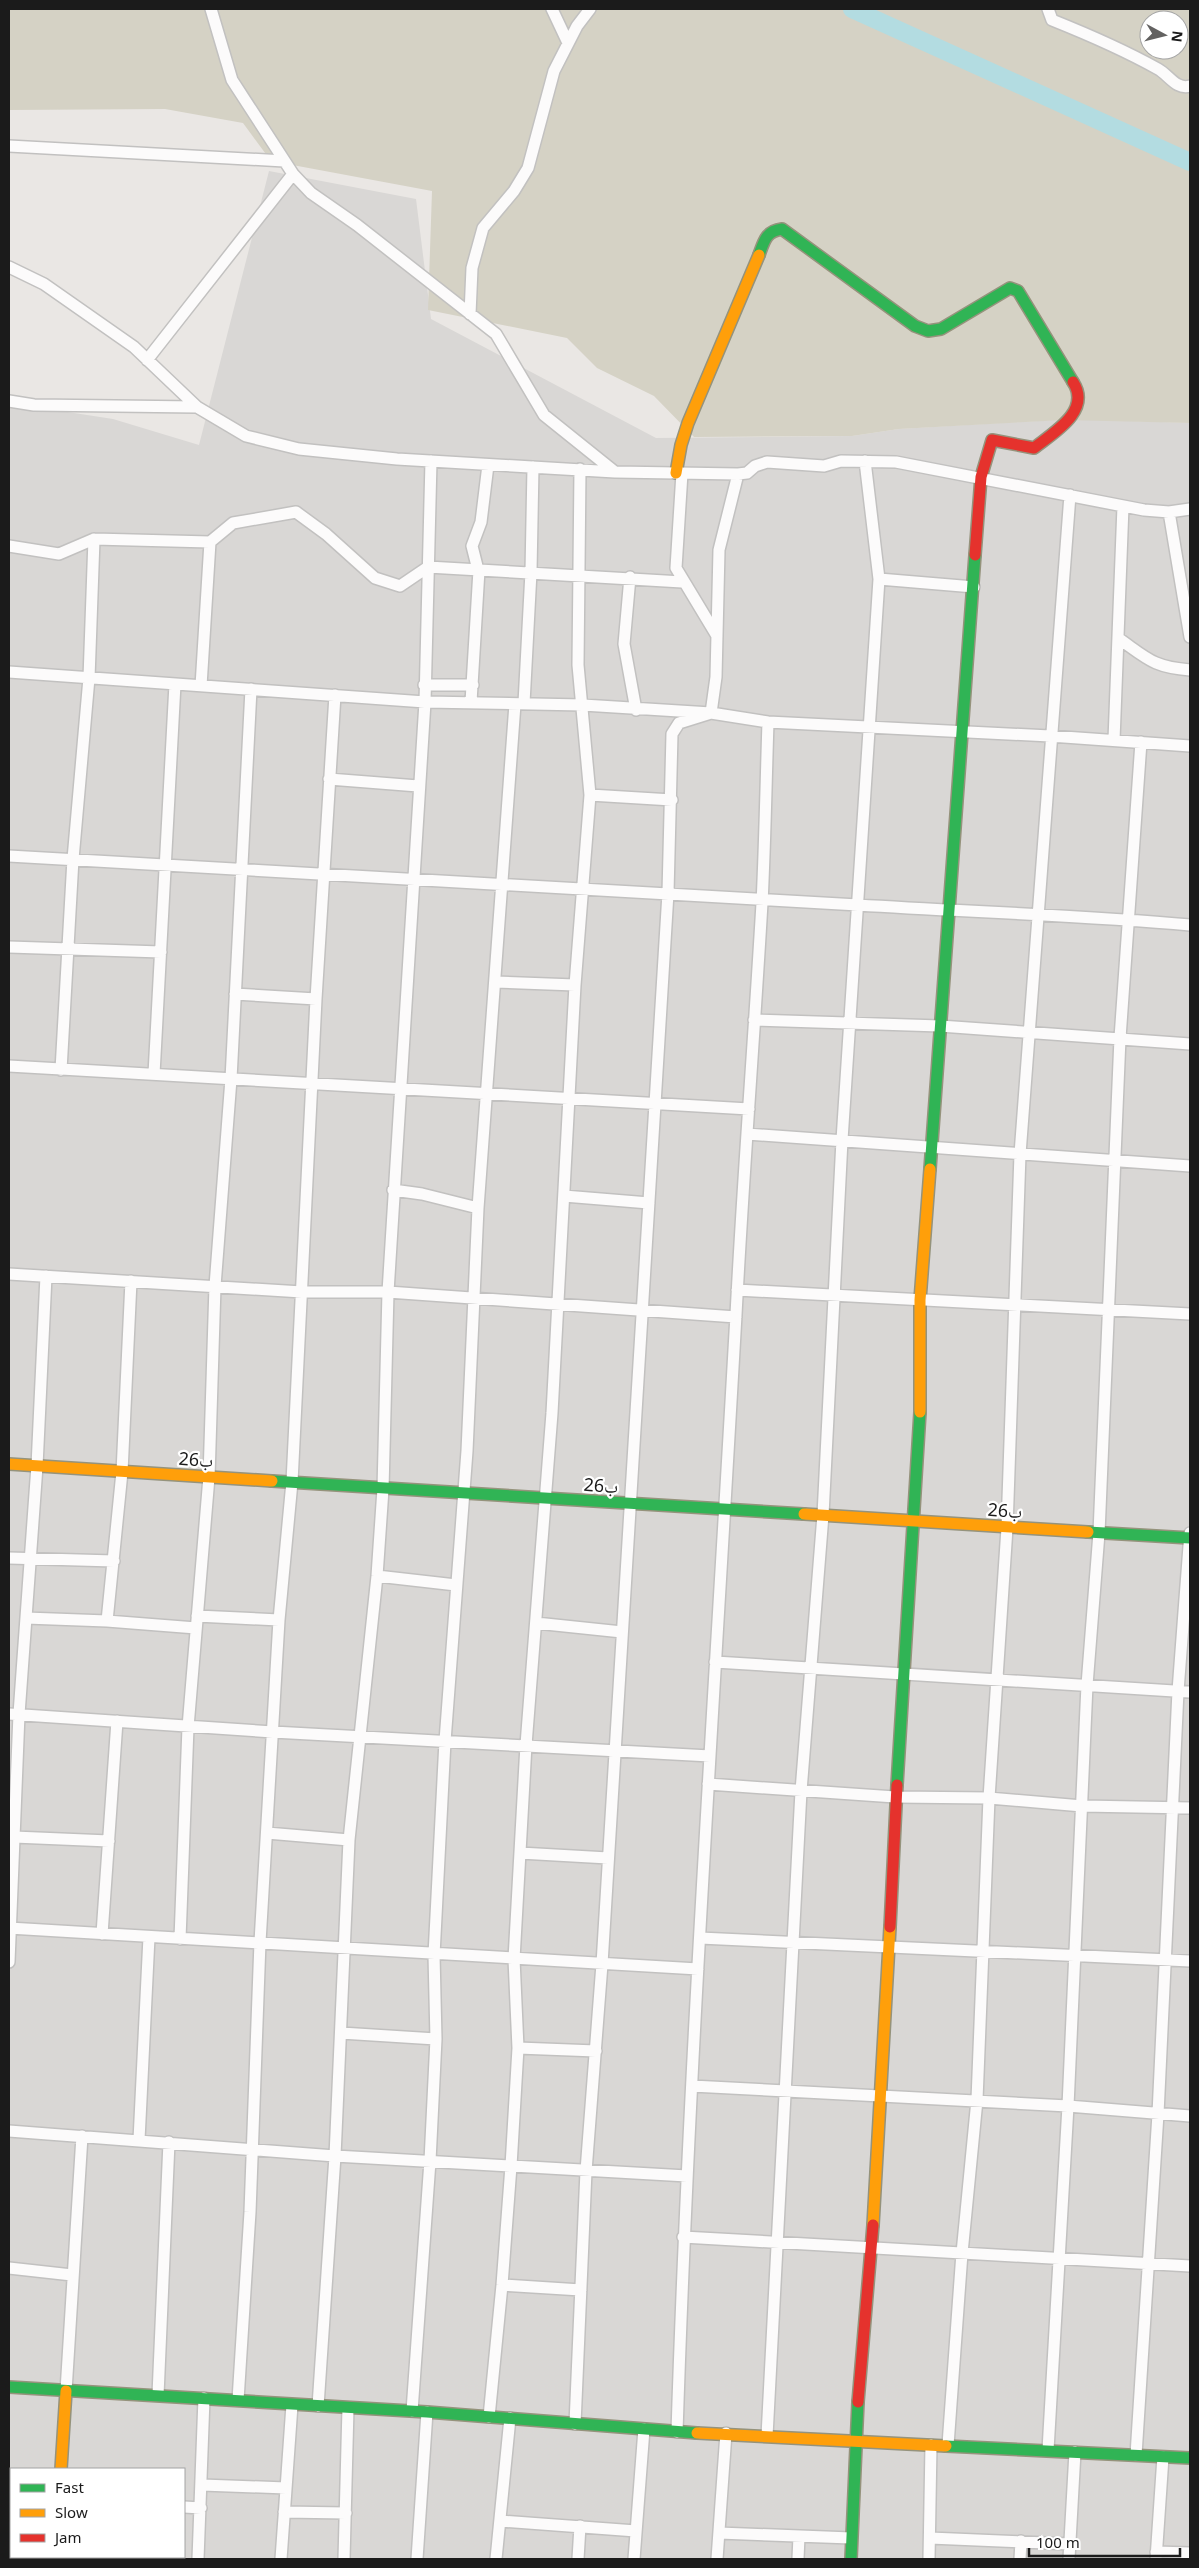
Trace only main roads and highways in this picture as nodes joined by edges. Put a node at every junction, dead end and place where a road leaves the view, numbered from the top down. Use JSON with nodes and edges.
{"nodes":[{"id":1,"x":679,"y":473,"type":"road end"},
{"id":2,"x":9,"y":1464,"type":"edge"},
{"id":3,"x":911,"y":1521,"type":"junction"},
{"id":4,"x":1190,"y":1538,"type":"edge"},
{"id":5,"x":9,"y":2387,"type":"edge"},
{"id":6,"x":66,"y":2390,"type":"junction"},
{"id":7,"x":855,"y":2442,"type":"junction"},
{"id":8,"x":1190,"y":2458,"type":"edge"},
{"id":9,"x":61,"y":2468,"type":"edge"},
{"id":10,"x":851,"y":2559,"type":"edge"}],
"edges":[{"from":1,"to":3,"type":"main road"},
{"from":2,"to":3,"type":"main road","name":"26ب"},
{"from":3,"to":4,"type":"main road","name":"26ب"},
{"from":3,"to":7,"type":"main road"},
{"from":5,"to":6,"type":"main road"},
{"from":6,"to":7,"type":"main road"},
{"from":6,"to":9,"type":"main road"},
{"from":7,"to":8,"type":"main road"},
{"from":7,"to":10,"type":"main road"}]}
